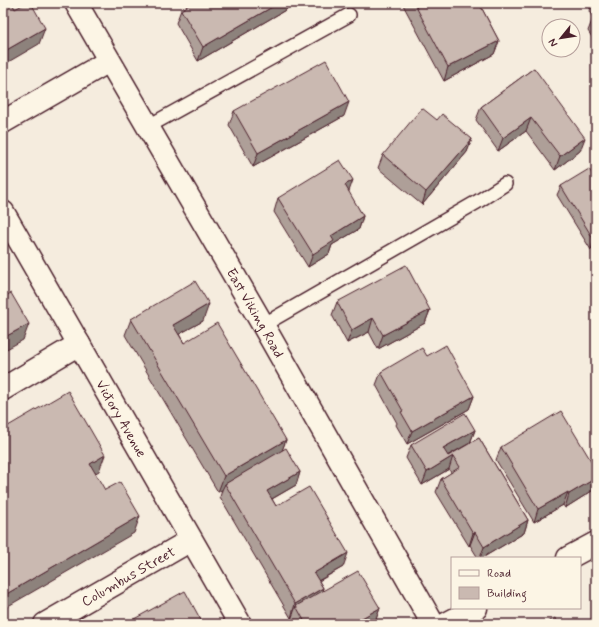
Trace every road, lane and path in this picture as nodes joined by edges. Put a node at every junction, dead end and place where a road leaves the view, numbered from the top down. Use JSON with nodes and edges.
{"nodes":[{"id":1,"x":76,"y":3,"type":"edge"},
{"id":2,"x":349,"y":15,"type":"dead end"},
{"id":3,"x":109,"y":61,"type":"junction"},
{"id":4,"x":3,"y":122,"type":"edge"},
{"id":5,"x":147,"y":127,"type":"junction"},
{"id":6,"x":505,"y":184,"type":"dead end"},
{"id":7,"x":3,"y":212,"type":"edge"},
{"id":8,"x":263,"y":325,"type":"junction"},
{"id":9,"x":79,"y":344,"type":"junction"},
{"id":10,"x":3,"y":389,"type":"edge"},
{"id":11,"x":191,"y":540,"type":"junction"},
{"id":12,"x":596,"y":543,"type":"edge"},
{"id":13,"x":570,"y":557,"type":"edge"},
{"id":14,"x":474,"y":609,"type":"edge"},
{"id":15,"x":45,"y":624,"type":"edge"},
{"id":16,"x":240,"y":624,"type":"edge"},
{"id":17,"x":433,"y":624,"type":"edge"},
{"id":18,"x":446,"y":624,"type":"edge"}],
"edges":[{"from":1,"to":3,"type":"street","name":"East Viking Road"},
{"from":2,"to":5,"type":"lane"},
{"from":3,"to":4,"type":"street"},
{"from":3,"to":5,"type":"street","name":"East Viking Road"},
{"from":5,"to":8,"type":"street","name":"East Viking Road"},
{"from":6,"to":8,"type":"lane"},
{"from":7,"to":9,"type":"street","name":"Victory Avenue"},
{"from":8,"to":17,"type":"street","name":"East Viking Road"},
{"from":9,"to":10,"type":"street"},
{"from":9,"to":11,"type":"street","name":"Victory Avenue"},
{"from":11,"to":15,"type":"street","name":"Columbus Street"},
{"from":11,"to":16,"type":"street","name":"Victory Avenue"},
{"from":12,"to":13,"type":"street"},
{"from":14,"to":18,"type":"street"}]}
